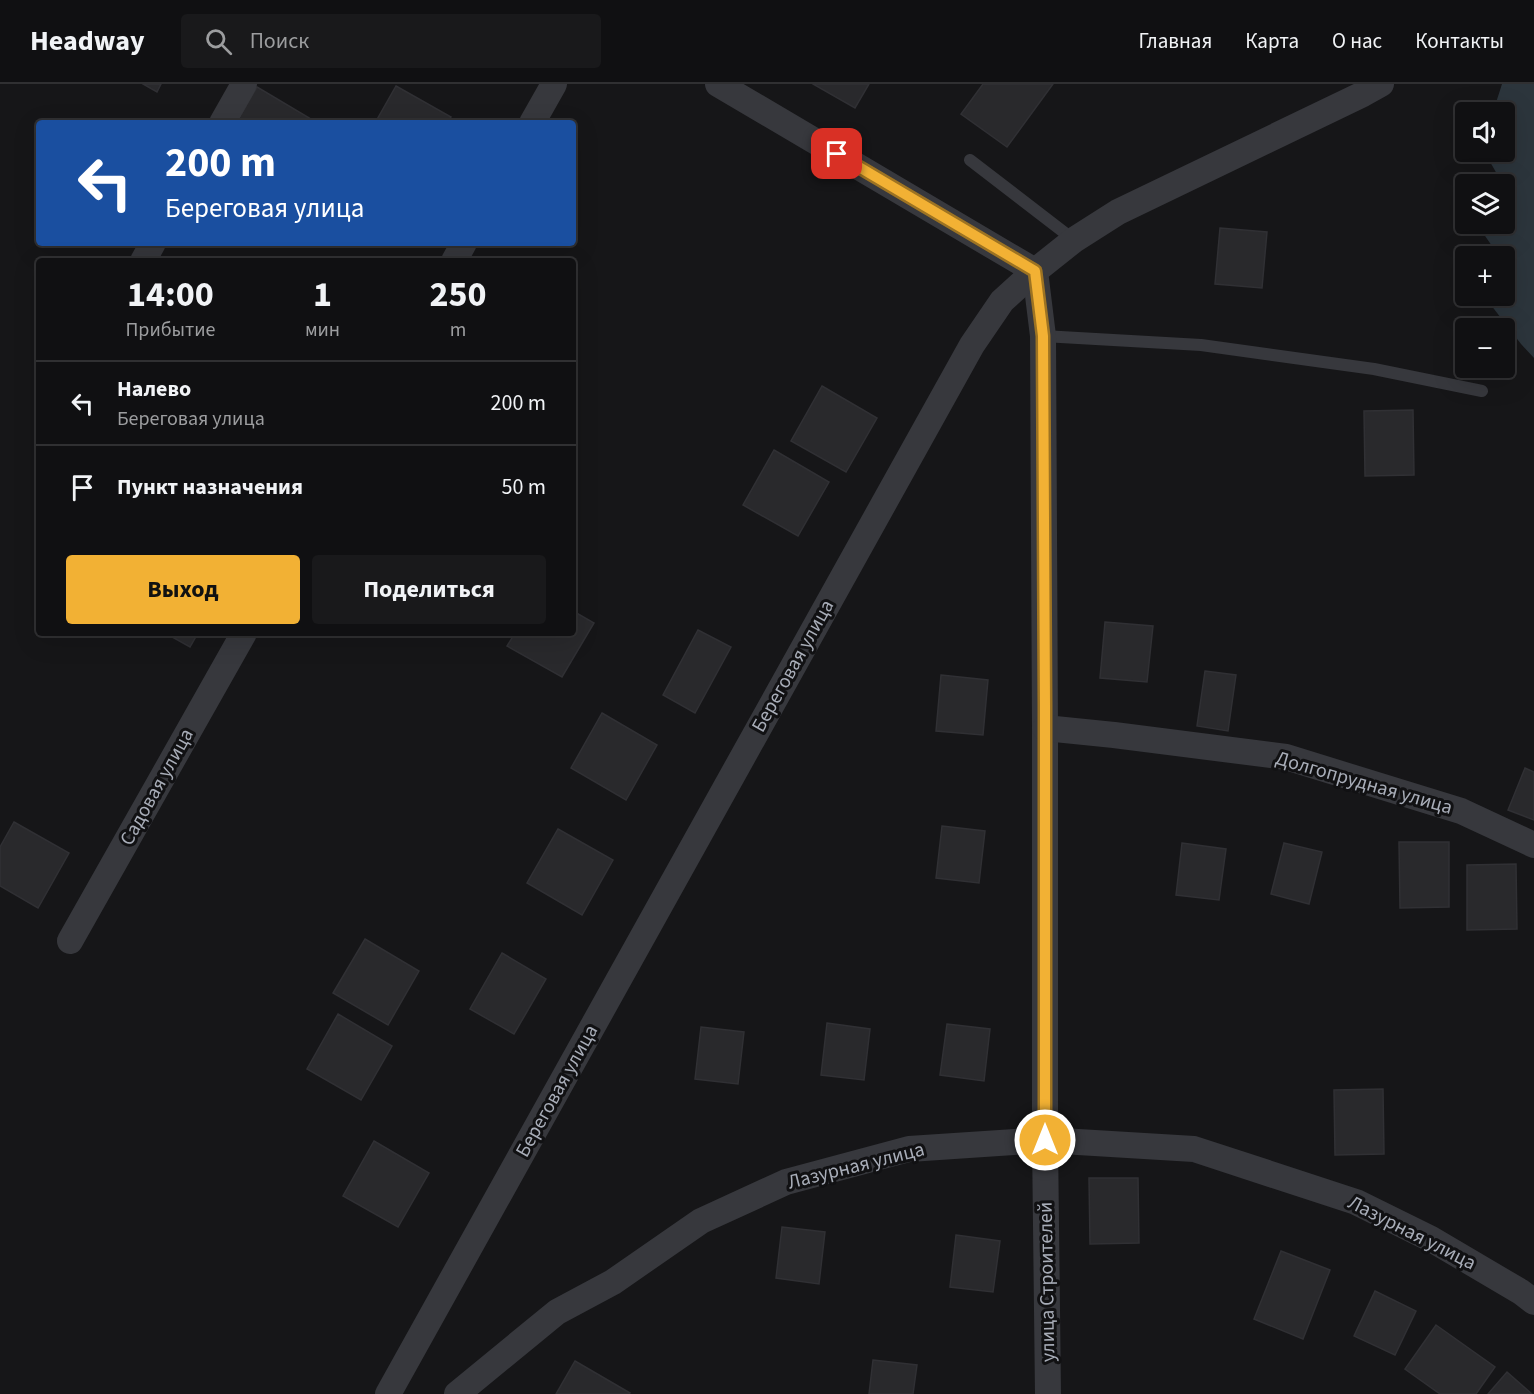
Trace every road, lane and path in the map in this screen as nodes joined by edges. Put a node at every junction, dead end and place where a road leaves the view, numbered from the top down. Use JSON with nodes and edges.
{"nodes":[{"id":1,"x":244,"y":84,"type":"edge"},
{"id":2,"x":554,"y":84,"type":"edge"},
{"id":3,"x":718,"y":84,"type":"edge"},
{"id":4,"x":1381,"y":84,"type":"edge"},
{"id":5,"x":224,"y":120,"type":"edge"},
{"id":6,"x":534,"y":120,"type":"edge"},
{"id":7,"x":970,"y":160,"type":"dead end"},
{"id":8,"x":1074,"y":240,"type":"junction"},
{"id":9,"x":1035,"y":271,"type":"junction"},
{"id":10,"x":1043,"y":336,"type":"junction"},
{"id":11,"x":1482,"y":391,"type":"dead end"},
{"id":12,"x":242,"y":636,"type":"edge"},
{"id":13,"x":1045,"y":728,"type":"junction"},
{"id":14,"x":1534,"y":845,"type":"edge"},
{"id":15,"x":70,"y":941,"type":"dead end"},
{"id":16,"x":1045,"y":1140,"type":"junction"},
{"id":17,"x":1534,"y":1302,"type":"edge"},
{"id":18,"x":388,"y":1394,"type":"edge"},
{"id":19,"x":458,"y":1394,"type":"edge"},
{"id":20,"x":1048,"y":1394,"type":"edge"}],
"edges":[{"from":1,"to":5,"type":"street"},
{"from":2,"to":6,"type":"street"},
{"from":3,"to":9,"type":"street"},
{"from":4,"to":8,"type":"street","name":"Береговая улица"},
{"from":7,"to":8,"type":"lane"},
{"from":8,"to":9,"type":"street","name":"Береговая улица"},
{"from":9,"to":10,"type":"street","name":"улица Строителей"},
{"from":9,"to":18,"type":"street","name":"Береговая улица"},
{"from":10,"to":11,"type":"lane"},
{"from":10,"to":13,"type":"street","name":"улица Строителей"},
{"from":12,"to":15,"type":"street","name":"Садовая улица"},
{"from":13,"to":14,"type":"street","name":"Долгопрудная улица"},
{"from":13,"to":16,"type":"street","name":"улица Строителей"},
{"from":16,"to":17,"type":"street","name":"Лазурная улица"},
{"from":16,"to":19,"type":"street","name":"Лазурная улица"},
{"from":16,"to":20,"type":"street","name":"улица Строителей"}]}
